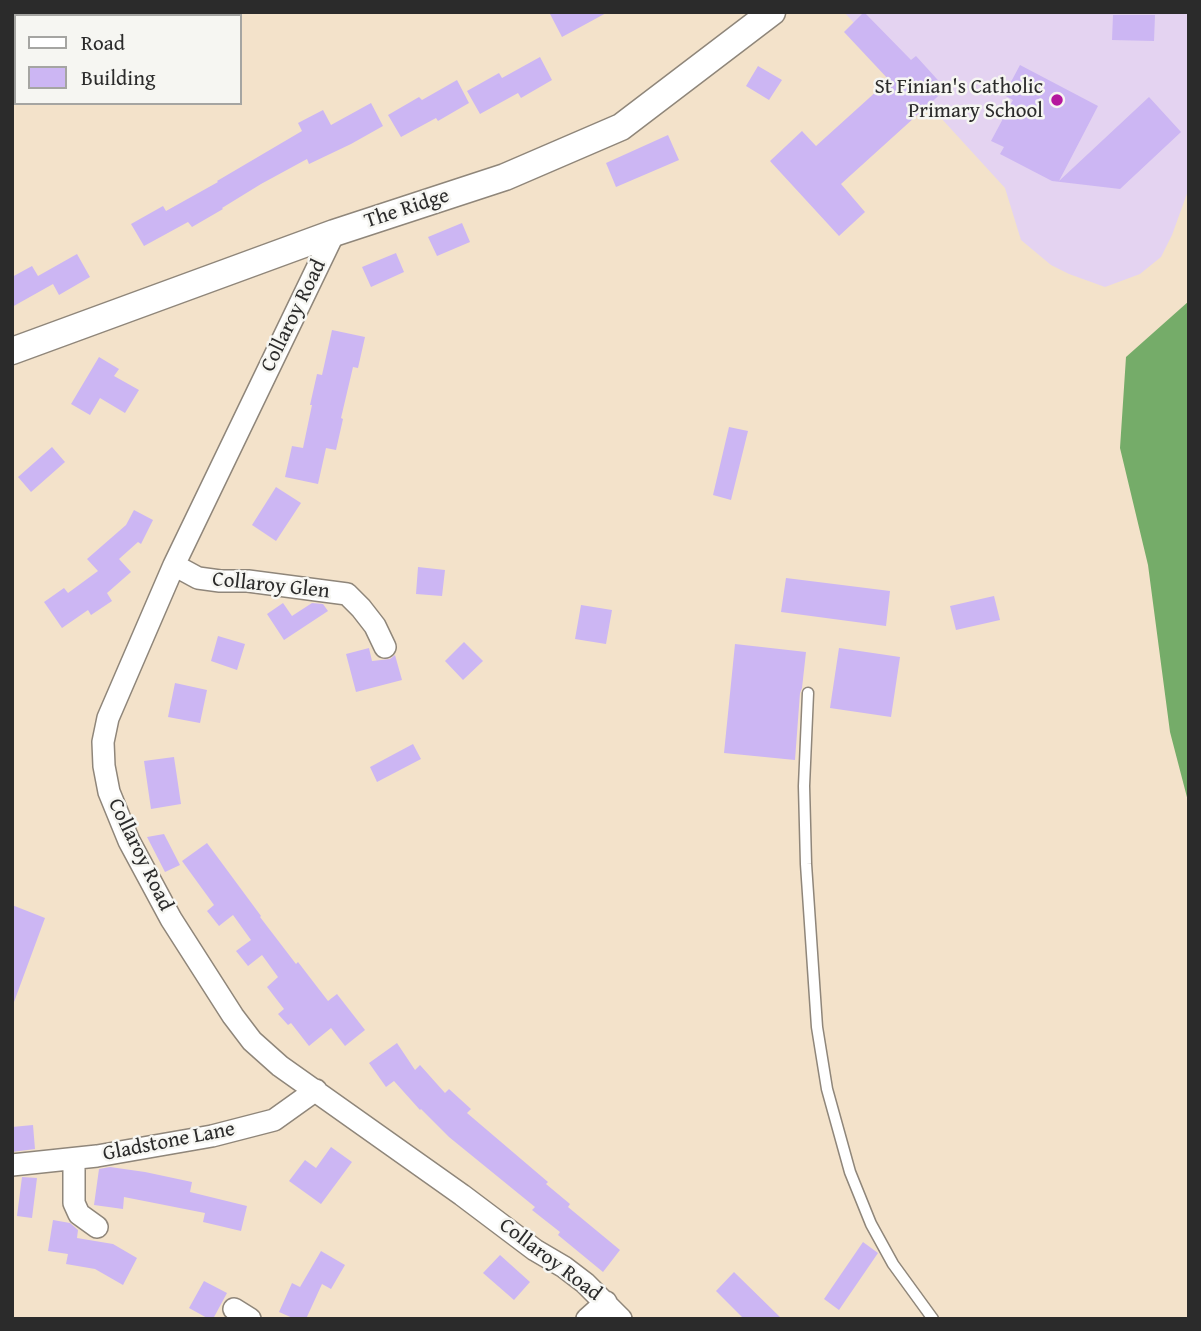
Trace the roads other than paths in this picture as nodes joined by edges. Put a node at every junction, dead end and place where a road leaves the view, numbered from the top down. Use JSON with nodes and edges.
{"nodes":[{"id":1,"x":772,"y":12,"type":"edge"},
{"id":2,"x":334,"y":233,"type":"junction"},
{"id":3,"x":12,"y":351,"type":"edge"},
{"id":4,"x":174,"y":565,"type":"junction"},
{"id":5,"x":385,"y":647,"type":"dead end"},
{"id":6,"x":808,"y":693,"type":"dead end"},
{"id":7,"x":316,"y":1090,"type":"junction"},
{"id":8,"x":74,"y":1159,"type":"junction"},
{"id":9,"x":12,"y":1166,"type":"edge"},
{"id":10,"x":97,"y":1227,"type":"dead end"},
{"id":11,"x":606,"y":1302,"type":"junction"},
{"id":12,"x":587,"y":1319,"type":"edge"},
{"id":13,"x":621,"y":1319,"type":"edge"},
{"id":14,"x":933,"y":1319,"type":"edge"}],
"edges":[{"from":1,"to":2,"type":"street","name":"The Ridge"},
{"from":2,"to":3,"type":"street","name":"The Ridge"},
{"from":2,"to":4,"type":"street","name":"Collaroy Road"},
{"from":4,"to":5,"type":"street","name":"Collaroy Glen"},
{"from":4,"to":7,"type":"street","name":"Collaroy Road"},
{"from":6,"to":14,"type":"lane"},
{"from":7,"to":8,"type":"street","name":"Gladstone Lane"},
{"from":7,"to":11,"type":"street","name":"Collaroy Road"},
{"from":8,"to":9,"type":"street","name":"Gladstone Lane"},
{"from":8,"to":10,"type":"street"},
{"from":11,"to":12,"type":"street"},
{"from":11,"to":13,"type":"street","name":"Collaroy Road"}]}
